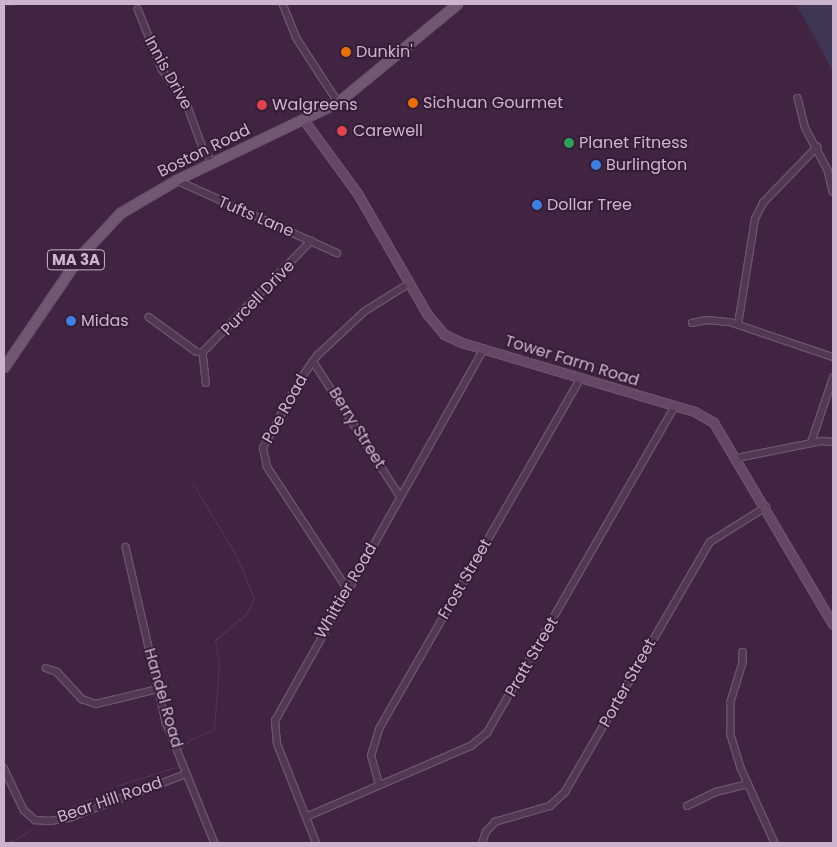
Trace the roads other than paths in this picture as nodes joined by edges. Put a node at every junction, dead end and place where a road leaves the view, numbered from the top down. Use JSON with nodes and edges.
{"nodes":[{"id":1,"x":284,"y":4,"type":"edge"},
{"id":2,"x":457,"y":4,"type":"edge"},
{"id":3,"x":138,"y":10,"type":"dead end"},
{"id":4,"x":798,"y":98,"type":"dead end"},
{"id":5,"x":338,"y":102,"type":"junction"},
{"id":6,"x":304,"y":120,"type":"junction"},
{"id":7,"x":817,"y":147,"type":"junction"},
{"id":8,"x":213,"y":163,"type":"junction"},
{"id":9,"x":176,"y":180,"type":"junction"},
{"id":10,"x":833,"y":191,"type":"edge"},
{"id":11,"x":311,"y":241,"type":"junction"},
{"id":12,"x":337,"y":253,"type":"dead end"},
{"id":13,"x":410,"y":283,"type":"junction"},
{"id":14,"x":149,"y":317,"type":"dead end"},
{"id":15,"x":692,"y":323,"type":"dead end"},
{"id":16,"x":738,"y":325,"type":"junction"},
{"id":17,"x":484,"y":349,"type":"junction"},
{"id":18,"x":203,"y":352,"type":"junction"},
{"id":19,"x":833,"y":357,"type":"edge"},
{"id":20,"x":313,"y":361,"type":"junction"},
{"id":21,"x":4,"y":367,"type":"edge"},
{"id":22,"x":581,"y":378,"type":"junction"},
{"id":23,"x":833,"y":378,"type":"edge"},
{"id":24,"x":206,"y":383,"type":"dead end"},
{"id":25,"x":675,"y":406,"type":"junction"},
{"id":26,"x":833,"y":442,"type":"edge"},
{"id":27,"x":811,"y":443,"type":"junction"},
{"id":28,"x":737,"y":458,"type":"junction"},
{"id":29,"x":400,"y":496,"type":"junction"},
{"id":30,"x":766,"y":507,"type":"junction"},
{"id":31,"x":126,"y":547,"type":"dead end"},
{"id":32,"x":348,"y":589,"type":"junction"},
{"id":33,"x":833,"y":624,"type":"edge"},
{"id":34,"x":743,"y":652,"type":"dead end"},
{"id":35,"x":46,"y":668,"type":"dead end"},
{"id":36,"x":158,"y":689,"type":"junction"},
{"id":37,"x":4,"y":768,"type":"edge"},
{"id":38,"x":186,"y":774,"type":"junction"},
{"id":39,"x":748,"y":784,"type":"junction"},
{"id":40,"x":379,"y":785,"type":"junction"},
{"id":41,"x":687,"y":806,"type":"dead end"},
{"id":42,"x":306,"y":817,"type":"junction"},
{"id":43,"x":214,"y":843,"type":"edge"},
{"id":44,"x":316,"y":843,"type":"edge"},
{"id":45,"x":482,"y":843,"type":"edge"},
{"id":46,"x":775,"y":843,"type":"edge"}],
"edges":[{"from":1,"to":5,"type":"street"},
{"from":2,"to":5,"type":"main road","name":"Boston Road","number":"MA 3A"},
{"from":3,"to":8,"type":"street","name":"Innis Drive"},
{"from":4,"to":7,"type":"street"},
{"from":5,"to":6,"type":"main road","name":"Boston Road","number":"MA 3A"},
{"from":6,"to":8,"type":"main road","name":"Boston Road","number":"MA 3A"},
{"from":6,"to":13,"type":"street","name":"Tower Farm Road"},
{"from":7,"to":10,"type":"street"},
{"from":7,"to":16,"type":"street"},
{"from":8,"to":9,"type":"main road","name":"Boston Road","number":"MA 3A"},
{"from":9,"to":11,"type":"street","name":"Tufts Lane"},
{"from":9,"to":21,"type":"main road","name":"Boston Road","number":"MA 3A"},
{"from":11,"to":12,"type":"street","name":"Tufts Lane"},
{"from":11,"to":18,"type":"street","name":"Purcell Drive"},
{"from":13,"to":17,"type":"street","name":"Tower Farm Road"},
{"from":13,"to":20,"type":"street","name":"Poe Road"},
{"from":14,"to":18,"type":"street"},
{"from":15,"to":16,"type":"street"},
{"from":16,"to":19,"type":"street"},
{"from":17,"to":22,"type":"street","name":"Tower Farm Road"},
{"from":17,"to":29,"type":"street","name":"Whittier Road"},
{"from":18,"to":24,"type":"street"},
{"from":20,"to":29,"type":"street","name":"Berry Street"},
{"from":20,"to":32,"type":"street","name":"Poe Road"},
{"from":22,"to":25,"type":"street","name":"Tower Farm Road"},
{"from":22,"to":40,"type":"street","name":"Frost Street"},
{"from":23,"to":27,"type":"street"},
{"from":25,"to":28,"type":"street","name":"Tower Farm Road"},
{"from":25,"to":40,"type":"street","name":"Pratt Street"},
{"from":26,"to":27,"type":"street"},
{"from":27,"to":28,"type":"street"},
{"from":28,"to":30,"type":"street","name":"Tower Farm Road"},
{"from":29,"to":32,"type":"street","name":"Whittier Road"},
{"from":30,"to":33,"type":"street","name":"Tower Farm Road"},
{"from":30,"to":45,"type":"street","name":"Porter Street"},
{"from":31,"to":36,"type":"street","name":"Handel Road"},
{"from":32,"to":42,"type":"street","name":"Whittier Road"},
{"from":34,"to":39,"type":"street"},
{"from":35,"to":36,"type":"street"},
{"from":36,"to":38,"type":"street","name":"Handel Road"},
{"from":37,"to":38,"type":"street","name":"Bear Hill Road"},
{"from":38,"to":43,"type":"street","name":"Handel Road"},
{"from":39,"to":41,"type":"street"},
{"from":39,"to":46,"type":"street"},
{"from":40,"to":42,"type":"street","name":"Pratt Street"},
{"from":42,"to":44,"type":"street","name":"Whittier Road"}]}
